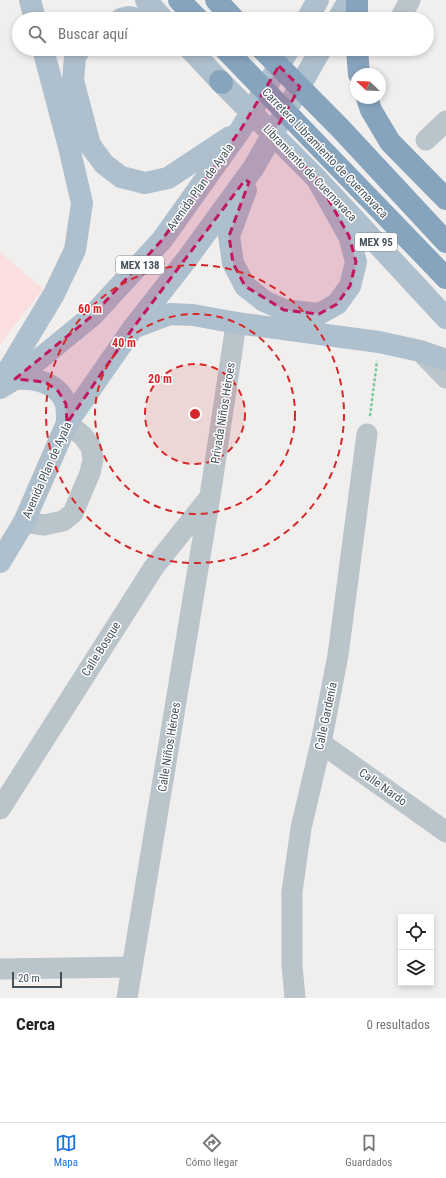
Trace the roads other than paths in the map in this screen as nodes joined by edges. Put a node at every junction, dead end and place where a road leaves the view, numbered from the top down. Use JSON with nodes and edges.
{"nodes":[{"id":1,"x":30,"y":0,"type":"edge"},
{"id":2,"x":146,"y":0,"type":"edge"},
{"id":3,"x":179,"y":0,"type":"edge"},
{"id":4,"x":216,"y":0,"type":"edge"},
{"id":5,"x":228,"y":0,"type":"edge"},
{"id":6,"x":318,"y":0,"type":"edge"},
{"id":7,"x":349,"y":0,"type":"edge"},
{"id":8,"x":357,"y":0,"type":"edge"},
{"id":9,"x":410,"y":0,"type":"edge"},
{"id":10,"x":33,"y":12,"type":"edge"},
{"id":11,"x":157,"y":12,"type":"edge"},
{"id":12,"x":191,"y":12,"type":"edge"},
{"id":13,"x":227,"y":12,"type":"edge"},
{"id":14,"x":236,"y":12,"type":"edge"},
{"id":15,"x":311,"y":12,"type":"edge"},
{"id":16,"x":342,"y":12,"type":"edge"},
{"id":17,"x":357,"y":12,"type":"edge"},
{"id":18,"x":404,"y":12,"type":"edge"},
{"id":19,"x":45,"y":56,"type":"edge"},
{"id":20,"x":76,"y":56,"type":"edge"},
{"id":21,"x":197,"y":56,"type":"edge"},
{"id":22,"x":269,"y":56,"type":"edge"},
{"id":23,"x":285,"y":56,"type":"edge"},
{"id":24,"x":317,"y":56,"type":"edge"},
{"id":25,"x":358,"y":56,"type":"edge"},
{"id":26,"x":233,"y":58,"type":"edge"},
{"id":27,"x":359,"y":68,"type":"edge"},
{"id":28,"x":369,"y":104,"type":"edge"},
{"id":29,"x":446,"y":121,"type":"edge"},
{"id":30,"x":241,"y":129,"type":"junction"},
{"id":31,"x":426,"y":140,"type":"dead end"},
{"id":32,"x":254,"y":166,"type":"junction"},
{"id":33,"x":311,"y":173,"type":"junction"},
{"id":34,"x":446,"y":199,"type":"edge"},
{"id":35,"x":446,"y":242,"type":"edge"},
{"id":36,"x":446,"y":278,"type":"edge"},
{"id":37,"x":446,"y":318,"type":"edge"},
{"id":38,"x":133,"y":328,"type":"junction"},
{"id":39,"x":235,"y":331,"type":"dead end"},
{"id":40,"x":420,"y":351,"type":"junction"},
{"id":41,"x":446,"y":360,"type":"edge"},
{"id":42,"x":446,"y":378,"type":"edge"},
{"id":43,"x":5,"y":384,"type":"edge"},
{"id":44,"x":67,"y":423,"type":"junction"},
{"id":45,"x":367,"y":434,"type":"road end"},
{"id":46,"x":210,"y":496,"type":"junction"},
{"id":47,"x":24,"y":522,"type":"junction"},
{"id":48,"x":0,"y":562,"type":"edge"},
{"id":49,"x":321,"y":743,"type":"junction"},
{"id":50,"x":0,"y":809,"type":"edge"},
{"id":51,"x":446,"y":832,"type":"edge"},
{"id":52,"x":132,"y":968,"type":"junction"},
{"id":53,"x":0,"y":969,"type":"edge"},
{"id":54,"x":127,"y":998,"type":"edge"},
{"id":55,"x":295,"y":998,"type":"edge"}],
"edges":[{"from":1,"to":10,"type":"main road"},
{"from":2,"to":11,"type":"main road"},
{"from":3,"to":12,"type":"highway"},
{"from":4,"to":13,"type":"highway"},
{"from":5,"to":14,"type":"highway"},
{"from":6,"to":15,"type":"main road"},
{"from":7,"to":16,"type":"main road"},
{"from":8,"to":17,"type":"highway"},
{"from":9,"to":18,"type":"street"},
{"from":19,"to":43,"type":"main road"},
{"from":20,"to":30,"type":"main road"},
{"from":21,"to":33,"type":"main road","name":"Libramiento de Cuernavaca","number":"MEX 95"},
{"from":22,"to":35,"type":"highway"},
{"from":23,"to":30,"type":"main road","number":"MEX 138"},
{"from":24,"to":32,"type":"main road","number":"MEX 138"},
{"from":25,"to":27,"type":"highway"},
{"from":26,"to":36,"type":"highway","name":"Carretera Libramiento de Cuernavaca","number":"MEX 95"},
{"from":28,"to":34,"type":"highway"},
{"from":29,"to":31,"type":"street"},
{"from":30,"to":43,"type":"main road","name":"Avenida Plan de Ayala","number":"MEX 138"},
{"from":32,"to":33,"type":"main road"},
{"from":32,"to":38,"type":"main road","name":"Avenida Plan de Ayala","number":"MEX 138"},
{"from":33,"to":37,"type":"main road","name":"Libramiento de Cuernavaca","number":"MEX 95"},
{"from":38,"to":40,"type":"main road"},
{"from":38,"to":44,"type":"main road","name":"Avenida Plan de Ayala","number":"MEX 138"},
{"from":39,"to":46,"type":"street","name":"Privada Niños Héroes"},
{"from":40,"to":41,"type":"main road"},
{"from":40,"to":42,"type":"street"},
{"from":43,"to":44,"type":"main road"},
{"from":44,"to":47,"type":"main road","name":"Avenida Plan de Ayala","number":"MEX 138"},
{"from":44,"to":47,"type":"street"},
{"from":45,"to":49,"type":"street","name":"Calle Gardenía"},
{"from":46,"to":50,"type":"street","name":"Calle Bosque"},
{"from":46,"to":52,"type":"street","name":"Calle Niños Héroes"},
{"from":47,"to":48,"type":"main road","name":"Avenida Plan de Ayala","number":"MEX 138"},
{"from":49,"to":51,"type":"street","name":"Calle Nardo"},
{"from":49,"to":55,"type":"street","name":"Calle Gardenía"},
{"from":52,"to":53,"type":"street"},
{"from":52,"to":54,"type":"street","name":"Calle Niños Héroes"}]}
